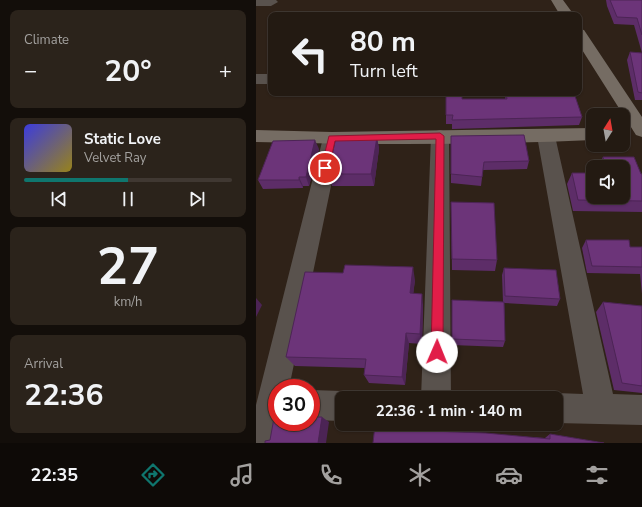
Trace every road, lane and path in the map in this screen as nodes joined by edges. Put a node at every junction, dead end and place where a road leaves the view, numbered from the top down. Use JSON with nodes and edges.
{"nodes":[{"id":1,"x":557,"y":0,"type":"edge"},
{"id":2,"x":256,"y":2,"type":"edge"},
{"id":3,"x":271,"y":2,"type":"dead end"},
{"id":4,"x":565,"y":12,"type":"edge"},
{"id":5,"x":582,"y":39,"type":"edge"},
{"id":6,"x":256,"y":79,"type":"edge"},
{"id":7,"x":268,"y":79,"type":"edge"},
{"id":8,"x":642,"y":131,"type":"edge"},
{"id":9,"x":630,"y":132,"type":"edge"},
{"id":10,"x":586,"y":134,"type":"edge"},
{"id":11,"x":256,"y":136,"type":"edge"},
{"id":12,"x":440,"y":136,"type":"junction"},
{"id":13,"x":546,"y":136,"type":"junction"},
{"id":14,"x":332,"y":138,"type":"junction"},
{"id":15,"x":274,"y":379,"type":"edge"},
{"id":16,"x":436,"y":391,"type":"edge"},
{"id":17,"x":268,"y":405,"type":"edge"},
{"id":18,"x":320,"y":405,"type":"edge"},
{"id":19,"x":335,"y":406,"type":"edge"},
{"id":20,"x":563,"y":408,"type":"edge"},
{"id":21,"x":600,"y":409,"type":"junction"},
{"id":22,"x":642,"y":410,"type":"edge"},
{"id":23,"x":262,"y":443,"type":"edge"}],
"edges":[{"from":1,"to":4,"type":"street"},
{"from":2,"to":3,"type":"street"},
{"from":5,"to":8,"type":"street"},
{"from":6,"to":7,"type":"street"},
{"from":8,"to":9,"type":"street"},
{"from":10,"to":13,"type":"street"},
{"from":11,"to":14,"type":"street"},
{"from":12,"to":13,"type":"street"},
{"from":12,"to":14,"type":"street"},
{"from":12,"to":16,"type":"street"},
{"from":13,"to":21,"type":"street"},
{"from":14,"to":15,"type":"street"},
{"from":17,"to":23,"type":"street"},
{"from":18,"to":19,"type":"street"},
{"from":20,"to":21,"type":"street"},
{"from":21,"to":22,"type":"street"}]}
